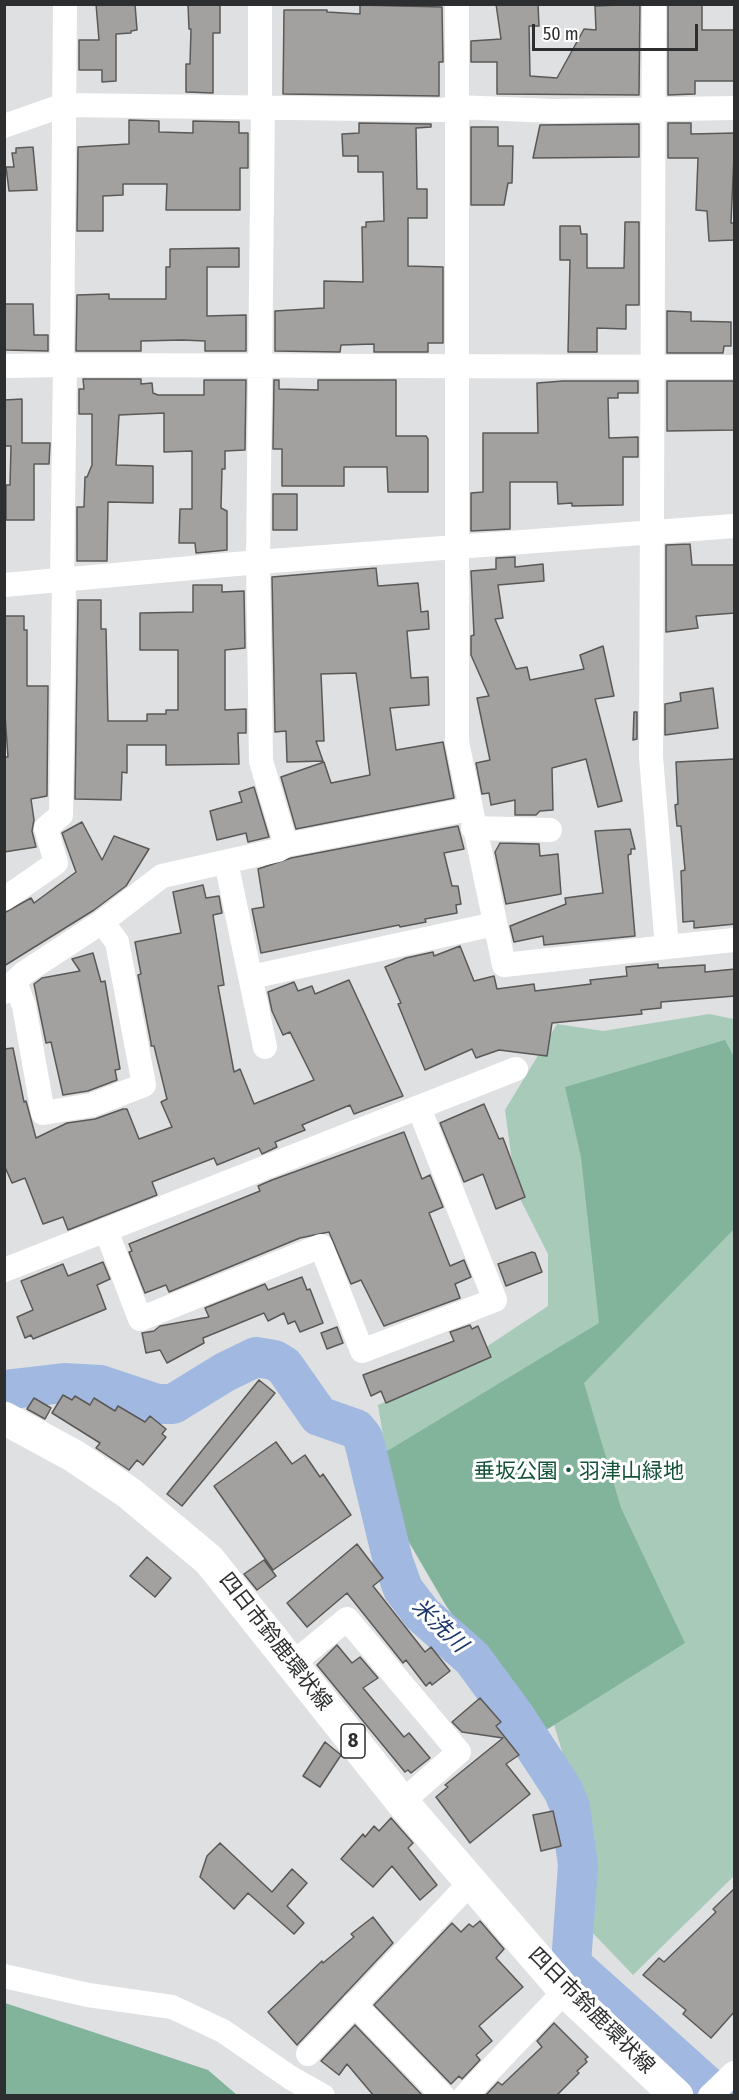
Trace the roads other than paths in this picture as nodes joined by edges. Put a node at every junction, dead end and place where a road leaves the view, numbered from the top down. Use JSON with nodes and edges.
{"nodes":[{"id":1,"x":65,"y":4,"type":"edge"},
{"id":2,"x":260,"y":4,"type":"edge"},
{"id":3,"x":458,"y":4,"type":"edge"},
{"id":4,"x":654,"y":4,"type":"edge"},
{"id":5,"x":64,"y":105,"type":"junction"},
{"id":6,"x":262,"y":106,"type":"junction"},
{"id":7,"x":457,"y":107,"type":"junction"},
{"id":8,"x":654,"y":108,"type":"junction"},
{"id":9,"x":735,"y":108,"type":"edge"},
{"id":10,"x":4,"y":126,"type":"edge"},
{"id":11,"x":259,"y":364,"type":"junction"},
{"id":12,"x":457,"y":364,"type":"junction"},
{"id":13,"x":64,"y":365,"type":"junction"},
{"id":14,"x":4,"y":366,"type":"edge"},
{"id":15,"x":652,"y":366,"type":"junction"},
{"id":16,"x":735,"y":367,"type":"edge"},
{"id":17,"x":735,"y":526,"type":"edge"},
{"id":18,"x":651,"y":534,"type":"junction"},
{"id":19,"x":457,"y":549,"type":"junction"},
{"id":20,"x":258,"y":562,"type":"junction"},
{"id":21,"x":63,"y":580,"type":"junction"},
{"id":22,"x":4,"y":585,"type":"edge"},
{"id":23,"x":472,"y":818,"type":"junction"},
{"id":24,"x":550,"y":830,"type":"dead end"},
{"id":25,"x":286,"y":845,"type":"junction"},
{"id":26,"x":226,"y":862,"type":"junction"},
{"id":27,"x":4,"y":899,"type":"edge"},
{"id":28,"x":102,"y":922,"type":"junction"},
{"id":29,"x":495,"y":924,"type":"junction"},
{"id":30,"x":735,"y":940,"type":"edge"},
{"id":31,"x":668,"y":947,"type":"junction"},
{"id":32,"x":251,"y":977,"type":"junction"},
{"id":33,"x":10,"y":987,"type":"edge"},
{"id":34,"x":265,"y":1047,"type":"dead end"},
{"id":35,"x":516,"y":1069,"type":"dead end"},
{"id":36,"x":418,"y":1108,"type":"junction"},
{"id":37,"x":106,"y":1230,"type":"junction"},
{"id":38,"x":4,"y":1270,"type":"edge"},
{"id":39,"x":4,"y":1418,"type":"edge"},
{"id":40,"x":292,"y":1664,"type":"junction"},
{"id":41,"x":402,"y":1802,"type":"junction"},
{"id":42,"x":471,"y":1882,"type":"junction"},
{"id":43,"x":4,"y":1976,"type":"edge"},
{"id":44,"x":565,"y":1991,"type":"junction"},
{"id":45,"x":354,"y":2004,"type":"junction"},
{"id":46,"x":308,"y":2054,"type":"dead end"},
{"id":47,"x":734,"y":2075,"type":"edge"},
{"id":48,"x":322,"y":2096,"type":"edge"},
{"id":49,"x":443,"y":2096,"type":"edge"},
{"id":50,"x":465,"y":2096,"type":"edge"},
{"id":51,"x":676,"y":2096,"type":"edge"},
{"id":52,"x":710,"y":2096,"type":"edge"}],
"edges":[{"from":1,"to":5,"type":"street"},
{"from":2,"to":6,"type":"street"},
{"from":3,"to":7,"type":"street"},
{"from":4,"to":8,"type":"street"},
{"from":5,"to":6,"type":"street"},
{"from":5,"to":10,"type":"street"},
{"from":5,"to":13,"type":"street"},
{"from":6,"to":7,"type":"street"},
{"from":6,"to":11,"type":"street"},
{"from":7,"to":8,"type":"street"},
{"from":7,"to":12,"type":"street"},
{"from":8,"to":9,"type":"street"},
{"from":8,"to":15,"type":"street"},
{"from":11,"to":12,"type":"street"},
{"from":11,"to":13,"type":"street"},
{"from":11,"to":20,"type":"street"},
{"from":12,"to":15,"type":"street"},
{"from":12,"to":19,"type":"street"},
{"from":13,"to":14,"type":"street"},
{"from":13,"to":21,"type":"street"},
{"from":15,"to":16,"type":"street"},
{"from":15,"to":18,"type":"street"},
{"from":17,"to":18,"type":"street"},
{"from":18,"to":19,"type":"street"},
{"from":18,"to":31,"type":"street"},
{"from":19,"to":20,"type":"street"},
{"from":19,"to":23,"type":"street"},
{"from":20,"to":21,"type":"street"},
{"from":20,"to":25,"type":"street"},
{"from":21,"to":22,"type":"street"},
{"from":21,"to":27,"type":"street"},
{"from":23,"to":24,"type":"street"},
{"from":23,"to":25,"type":"street"},
{"from":23,"to":29,"type":"street"},
{"from":25,"to":26,"type":"street"},
{"from":26,"to":28,"type":"street"},
{"from":26,"to":32,"type":"street"},
{"from":28,"to":33,"type":"street"},
{"from":28,"to":33,"type":"street"},
{"from":29,"to":31,"type":"street"},
{"from":29,"to":32,"type":"street"},
{"from":30,"to":31,"type":"street"},
{"from":32,"to":34,"type":"street"},
{"from":35,"to":36,"type":"street"},
{"from":36,"to":37,"type":"street"},
{"from":36,"to":37,"type":"street"},
{"from":37,"to":38,"type":"street"},
{"from":39,"to":40,"type":"main road","name":"四日市鈴鹿環状線","number":"8"},
{"from":40,"to":41,"type":"main road","name":"四日市鈴鹿環状線","number":"8"},
{"from":40,"to":41,"type":"street"},
{"from":41,"to":42,"type":"main road","name":"四日市鈴鹿環状線","number":"8"},
{"from":42,"to":44,"type":"main road","name":"四日市鈴鹿環状線","number":"8"},
{"from":42,"to":45,"type":"street"},
{"from":43,"to":48,"type":"street"},
{"from":44,"to":50,"type":"street"},
{"from":44,"to":51,"type":"main road","name":"四日市鈴鹿環状線","number":"8"},
{"from":45,"to":46,"type":"street"},
{"from":45,"to":49,"type":"street"},
{"from":47,"to":52,"type":"street"}]}
